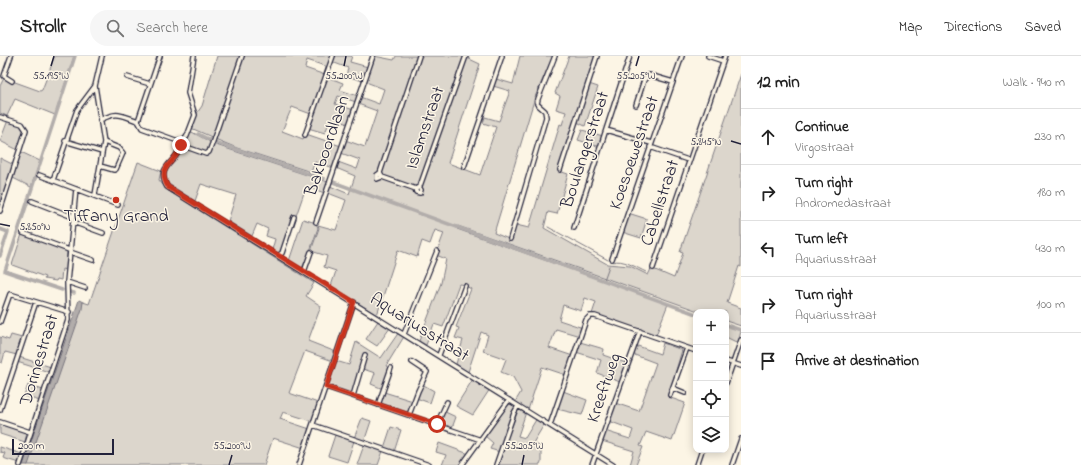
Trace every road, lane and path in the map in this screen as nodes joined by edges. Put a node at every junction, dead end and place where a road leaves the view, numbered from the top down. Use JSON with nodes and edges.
{"nodes":[{"id":1,"x":11,"y":56,"type":"edge"},
{"id":2,"x":102,"y":56,"type":"edge"},
{"id":3,"x":160,"y":56,"type":"edge"},
{"id":4,"x":194,"y":56,"type":"edge"},
{"id":5,"x":242,"y":56,"type":"edge"},
{"id":6,"x":333,"y":56,"type":"edge"},
{"id":7,"x":373,"y":56,"type":"edge"},
{"id":8,"x":419,"y":56,"type":"edge"},
{"id":9,"x":466,"y":56,"type":"edge"},
{"id":10,"x":502,"y":56,"type":"edge"},
{"id":11,"x":555,"y":56,"type":"edge"},
{"id":12,"x":597,"y":56,"type":"edge"},
{"id":13,"x":630,"y":56,"type":"edge"},
{"id":14,"x":682,"y":56,"type":"edge"},
{"id":15,"x":708,"y":56,"type":"edge"},
{"id":16,"x":725,"y":56,"type":"edge"},
{"id":17,"x":723,"y":61,"type":"junction"},
{"id":18,"x":127,"y":77,"type":"dead end"},
{"id":19,"x":12,"y":81,"type":"dead end"},
{"id":20,"x":673,"y":82,"type":"junction"},
{"id":21,"x":150,"y":84,"type":"junction"},
{"id":22,"x":95,"y":86,"type":"junction"},
{"id":23,"x":636,"y":105,"type":"dead end"},
{"id":24,"x":0,"y":117,"type":"edge"},
{"id":25,"x":100,"y":120,"type":"junction"},
{"id":26,"x":138,"y":121,"type":"junction"},
{"id":27,"x":606,"y":130,"type":"junction"},
{"id":28,"x":305,"y":134,"type":"dead end"},
{"id":29,"x":65,"y":141,"type":"junction"},
{"id":30,"x":104,"y":142,"type":"junction"},
{"id":31,"x":181,"y":145,"type":"junction"},
{"id":32,"x":650,"y":145,"type":"junction"},
{"id":33,"x":102,"y":152,"type":"junction"},
{"id":34,"x":688,"y":160,"type":"junction"},
{"id":35,"x":100,"y":166,"type":"junction"},
{"id":36,"x":464,"y":167,"type":"dead end"},
{"id":37,"x":560,"y":170,"type":"dead end"},
{"id":38,"x":39,"y":175,"type":"dead end"},
{"id":39,"x":53,"y":180,"type":"junction"},
{"id":40,"x":76,"y":189,"type":"junction"},
{"id":41,"x":95,"y":195,"type":"junction"},
{"id":42,"x":32,"y":201,"type":"dead end"},
{"id":43,"x":118,"y":205,"type":"dead end"},
{"id":44,"x":0,"y":211,"type":"edge"},
{"id":45,"x":73,"y":217,"type":"junction"},
{"id":46,"x":294,"y":217,"type":"dead end"},
{"id":47,"x":73,"y":222,"type":"junction"},
{"id":48,"x":316,"y":222,"type":"dead end"},
{"id":49,"x":574,"y":228,"type":"dead end"},
{"id":50,"x":23,"y":233,"type":"dead end"},
{"id":51,"x":103,"y":233,"type":"dead end"},
{"id":52,"x":510,"y":239,"type":"dead end"},
{"id":53,"x":70,"y":251,"type":"junction"},
{"id":54,"x":436,"y":251,"type":"dead end"},
{"id":55,"x":311,"y":252,"type":"dead end"},
{"id":56,"x":278,"y":256,"type":"junction"},
{"id":57,"x":612,"y":258,"type":"dead end"},
{"id":58,"x":93,"y":260,"type":"dead end"},
{"id":59,"x":653,"y":268,"type":"dead end"},
{"id":60,"x":304,"y":272,"type":"junction"},
{"id":61,"x":67,"y":282,"type":"junction"},
{"id":62,"x":465,"y":286,"type":"dead end"},
{"id":63,"x":85,"y":288,"type":"dead end"},
{"id":64,"x":36,"y":302,"type":"junction"},
{"id":65,"x":354,"y":302,"type":"junction"},
{"id":66,"x":69,"y":312,"type":"junction"},
{"id":67,"x":0,"y":322,"type":"edge"},
{"id":68,"x":640,"y":331,"type":"junction"},
{"id":69,"x":404,"y":334,"type":"junction"},
{"id":70,"x":741,"y":340,"type":"edge"},
{"id":71,"x":687,"y":348,"type":"junction"},
{"id":72,"x":693,"y":350,"type":"edge"},
{"id":73,"x":365,"y":355,"type":"dead end"},
{"id":74,"x":439,"y":355,"type":"junction"},
{"id":75,"x":412,"y":362,"type":"dead end"},
{"id":76,"x":729,"y":362,"type":"edge"},
{"id":77,"x":733,"y":363,"type":"junction"},
{"id":78,"x":741,"y":366,"type":"edge"},
{"id":79,"x":391,"y":368,"type":"dead end"},
{"id":80,"x":727,"y":381,"type":"edge"},
{"id":81,"x":326,"y":387,"type":"junction"},
{"id":82,"x":673,"y":388,"type":"junction"},
{"id":83,"x":686,"y":393,"type":"dead end"},
{"id":84,"x":670,"y":395,"type":"dead end"},
{"id":85,"x":353,"y":396,"type":"junction"},
{"id":86,"x":509,"y":400,"type":"junction"},
{"id":87,"x":447,"y":402,"type":"dead end"},
{"id":88,"x":378,"y":405,"type":"junction"},
{"id":89,"x":518,"y":406,"type":"junction"},
{"id":90,"x":0,"y":410,"type":"edge"},
{"id":91,"x":409,"y":415,"type":"junction"},
{"id":92,"x":0,"y":422,"type":"edge"},
{"id":93,"x":437,"y":424,"type":"junction"},
{"id":94,"x":313,"y":425,"type":"junction"},
{"id":95,"x":550,"y":425,"type":"junction"},
{"id":96,"x":30,"y":432,"type":"junction"},
{"id":97,"x":741,"y":439,"type":"edge"},
{"id":98,"x":481,"y":440,"type":"junction"},
{"id":99,"x":596,"y":453,"type":"junction"},
{"id":100,"x":701,"y":453,"type":"edge"},
{"id":101,"x":20,"y":465,"type":"edge"},
{"id":102,"x":299,"y":465,"type":"edge"},
{"id":103,"x":429,"y":465,"type":"edge"},
{"id":104,"x":462,"y":465,"type":"edge"},
{"id":105,"x":496,"y":465,"type":"edge"},
{"id":106,"x":592,"y":465,"type":"edge"},
{"id":107,"x":613,"y":465,"type":"edge"},
{"id":108,"x":697,"y":465,"type":"edge"},
{"id":109,"x":732,"y":465,"type":"edge"}],
"edges":[{"from":1,"to":19,"type":"street"},
{"from":2,"to":22,"type":"street"},
{"from":3,"to":21,"type":"street"},
{"from":4,"to":31,"type":"street","name":"Aquariusstraat"},
{"from":5,"to":31,"type":"street"},
{"from":6,"to":28,"type":"street"},
{"from":7,"to":48,"type":"street","name":"Bakboordlaan"},
{"from":8,"to":9,"type":"street","name":"Islamstraat"},
{"from":10,"to":36,"type":"street"},
{"from":11,"to":52,"type":"street"},
{"from":12,"to":37,"type":"street"},
{"from":13,"to":27,"type":"street","name":"Boulangerstraat"},
{"from":14,"to":20,"type":"street","name":"Koesoewestraat"},
{"from":15,"to":17,"type":"street"},
{"from":16,"to":17,"type":"street","name":"Cabellstraat"},
{"from":17,"to":34,"type":"street","name":"Cabellstraat"},
{"from":18,"to":21,"type":"street"},
{"from":20,"to":23,"type":"street"},
{"from":20,"to":32,"type":"street","name":"Koesoewestraat"},
{"from":21,"to":26,"type":"street"},
{"from":22,"to":25,"type":"street"},
{"from":22,"to":29,"type":"street"},
{"from":24,"to":44,"type":"street"},
{"from":25,"to":26,"type":"street"},
{"from":25,"to":30,"type":"street"},
{"from":26,"to":31,"type":"street"},
{"from":27,"to":32,"type":"street"},
{"from":27,"to":49,"type":"street","name":"Boulangerstraat"},
{"from":29,"to":33,"type":"street"},
{"from":29,"to":39,"type":"street"},
{"from":30,"to":33,"type":"street"},
{"from":30,"to":35,"type":"street"},
{"from":31,"to":56,"type":"street","name":"Aquariusstraat"},
{"from":32,"to":34,"type":"street"},
{"from":32,"to":57,"type":"street","name":"Koesoewestraat"},
{"from":33,"to":35,"type":"street"},
{"from":34,"to":59,"type":"street","name":"Cabellstraat"},
{"from":35,"to":41,"type":"street"},
{"from":38,"to":39,"type":"street"},
{"from":39,"to":40,"type":"street"},
{"from":40,"to":41,"type":"street"},
{"from":40,"to":45,"type":"street","name":"Dorinestraat"},
{"from":41,"to":43,"type":"street"},
{"from":42,"to":45,"type":"street"},
{"from":45,"to":47,"type":"street","name":"Dorinestraat"},
{"from":46,"to":56,"type":"street"},
{"from":47,"to":51,"type":"street"},
{"from":47,"to":53,"type":"street","name":"Dorinestraat"},
{"from":50,"to":53,"type":"street"},
{"from":53,"to":58,"type":"street"},
{"from":53,"to":61,"type":"street","name":"Dorinestraat"},
{"from":54,"to":69,"type":"street"},
{"from":55,"to":60,"type":"street"},
{"from":56,"to":60,"type":"street","name":"Aquariusstraat"},
{"from":60,"to":65,"type":"street","name":"Aquariusstraat"},
{"from":61,"to":63,"type":"street"},
{"from":61,"to":66,"type":"street","name":"Dorinestraat"},
{"from":62,"to":74,"type":"street"},
{"from":64,"to":66,"type":"street"},
{"from":64,"to":67,"type":"street"},
{"from":64,"to":90,"type":"street"},
{"from":65,"to":69,"type":"street","name":"Aquariusstraat"},
{"from":65,"to":81,"type":"street"},
{"from":66,"to":96,"type":"street","name":"Dorinestraat"},
{"from":68,"to":71,"type":"street"},
{"from":68,"to":95,"type":"street"},
{"from":68,"to":99,"type":"street","name":"Kreeftweg"},
{"from":69,"to":74,"type":"street","name":"Aquariusstraat"},
{"from":70,"to":77,"type":"street"},
{"from":71,"to":72,"type":"street"},
{"from":71,"to":82,"type":"street"},
{"from":73,"to":85,"type":"street"},
{"from":74,"to":86,"type":"street","name":"Aquariusstraat"},
{"from":75,"to":91,"type":"street"},
{"from":76,"to":77,"type":"street"},
{"from":77,"to":78,"type":"street"},
{"from":77,"to":80,"type":"street"},
{"from":79,"to":88,"type":"street"},
{"from":81,"to":85,"type":"street"},
{"from":81,"to":94,"type":"street"},
{"from":82,"to":83,"type":"street"},
{"from":82,"to":84,"type":"street"},
{"from":85,"to":88,"type":"street"},
{"from":86,"to":89,"type":"street","name":"Aquariusstraat"},
{"from":86,"to":98,"type":"street"},
{"from":87,"to":93,"type":"street"},
{"from":88,"to":91,"type":"street"},
{"from":89,"to":95,"type":"street","name":"Aquariusstraat"},
{"from":89,"to":105,"type":"street"},
{"from":91,"to":93,"type":"street"},
{"from":92,"to":96,"type":"street"},
{"from":93,"to":98,"type":"street"},
{"from":94,"to":102,"type":"street"},
{"from":94,"to":103,"type":"street"},
{"from":95,"to":99,"type":"street","name":"Aquariusstraat"},
{"from":96,"to":101,"type":"street","name":"Dorinestraat"},
{"from":97,"to":109,"type":"street"},
{"from":98,"to":104,"type":"street"},
{"from":99,"to":106,"type":"street","name":"Kreeftweg"},
{"from":99,"to":107,"type":"street","name":"Aquariusstraat"},
{"from":100,"to":108,"type":"street"}]}
